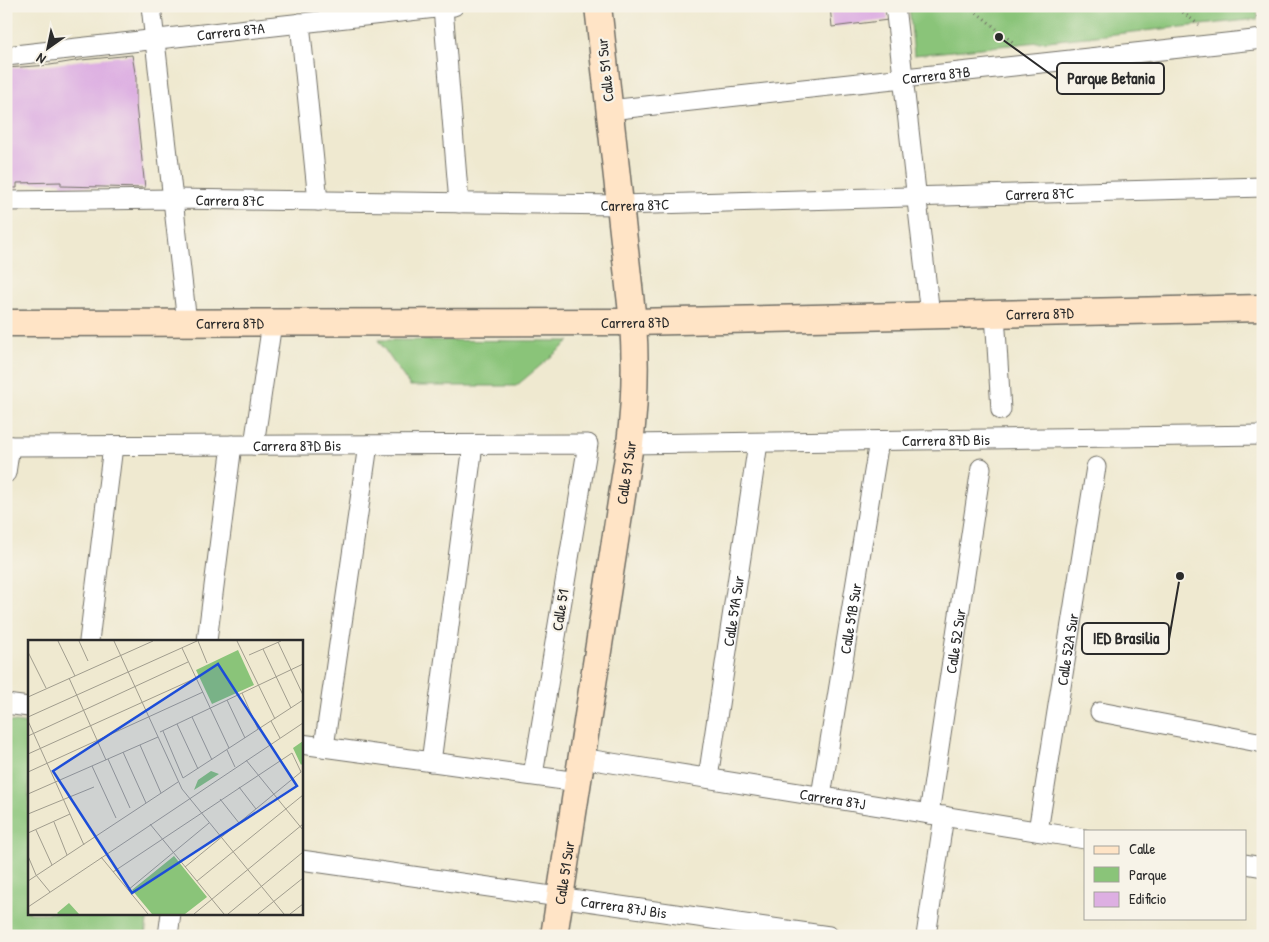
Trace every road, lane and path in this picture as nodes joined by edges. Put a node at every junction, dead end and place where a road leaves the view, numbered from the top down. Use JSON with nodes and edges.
{"nodes":[{"id":1,"x":151,"y":6,"type":"edge"},
{"id":2,"x":598,"y":6,"type":"edge"},
{"id":3,"x":895,"y":6,"type":"edge"},
{"id":4,"x":969,"y":6,"type":"edge"},
{"id":5,"x":1176,"y":6,"type":"edge"},
{"id":6,"x":1257,"y":6,"type":"edge"},
{"id":7,"x":448,"y":7,"type":"edge"},
{"id":8,"x":1249,"y":20,"type":"dead end"},
{"id":9,"x":300,"y":23,"type":"junction"},
{"id":10,"x":1190,"y":26,"type":"dead end"},
{"id":11,"x":154,"y":39,"type":"junction"},
{"id":12,"x":1263,"y":39,"type":"edge"},
{"id":13,"x":1025,"y":43,"type":"dead end"},
{"id":14,"x":1015,"y":44,"type":"junction"},
{"id":15,"x":1006,"y":45,"type":"dead end"},
{"id":16,"x":6,"y":56,"type":"edge"},
{"id":17,"x":1038,"y":64,"type":"junction"},
{"id":18,"x":903,"y":78,"type":"junction"},
{"id":19,"x":609,"y":110,"type":"junction"},
{"id":20,"x":1263,"y":187,"type":"edge"},
{"id":21,"x":917,"y":197,"type":"junction"},
{"id":22,"x":173,"y":199,"type":"junction"},
{"id":23,"x":6,"y":201,"type":"edge"},
{"id":24,"x":318,"y":201,"type":"junction"},
{"id":25,"x":459,"y":203,"type":"junction"},
{"id":26,"x":620,"y":205,"type":"junction"},
{"id":27,"x":1263,"y":308,"type":"edge"},
{"id":28,"x":995,"y":314,"type":"junction"},
{"id":29,"x":930,"y":315,"type":"junction"},
{"id":30,"x":633,"y":322,"type":"junction"},
{"id":31,"x":6,"y":323,"type":"edge"},
{"id":32,"x":187,"y":323,"type":"junction"},
{"id":33,"x":272,"y":323,"type":"junction"},
{"id":34,"x":1000,"y":410,"type":"dead end"},
{"id":35,"x":1263,"y":435,"type":"edge"},
{"id":36,"x":879,"y":441,"type":"junction"},
{"id":37,"x":758,"y":443,"type":"junction"},
{"id":38,"x":588,"y":444,"type":"joint"},
{"id":39,"x":630,"y":444,"type":"junction"},
{"id":40,"x":254,"y":445,"type":"junction"},
{"id":41,"x":368,"y":445,"type":"junction"},
{"id":42,"x":473,"y":445,"type":"junction"},
{"id":43,"x":8,"y":446,"type":"edge"},
{"id":44,"x":113,"y":446,"type":"junction"},
{"id":45,"x":232,"y":446,"type":"junction"},
{"id":46,"x":1096,"y":467,"type":"dead end"},
{"id":47,"x":981,"y":468,"type":"dead end"},
{"id":48,"x":6,"y":473,"type":"edge"},
{"id":49,"x":89,"y":640,"type":"edge"},
{"id":50,"x":207,"y":640,"type":"edge"},
{"id":51,"x":6,"y":704,"type":"edge"},
{"id":52,"x":28,"y":707,"type":"edge"},
{"id":53,"x":1100,"y":712,"type":"dead end"},
{"id":54,"x":1263,"y":743,"type":"edge"},
{"id":55,"x":302,"y":744,"type":"edge"},
{"id":56,"x":324,"y":747,"type":"junction"},
{"id":57,"x":431,"y":762,"type":"junction"},
{"id":58,"x":580,"y":770,"type":"junction"},
{"id":59,"x":533,"y":776,"type":"junction"},
{"id":60,"x":708,"y":778,"type":"junction"},
{"id":61,"x":822,"y":796,"type":"junction"},
{"id":62,"x":936,"y":815,"type":"junction"},
{"id":63,"x":1038,"y":831,"type":"junction"},
{"id":64,"x":1084,"y":839,"type":"edge"},
{"id":65,"x":302,"y":860,"type":"edge"},
{"id":66,"x":1246,"y":864,"type":"edge"},
{"id":67,"x":1263,"y":867,"type":"edge"},
{"id":68,"x":560,"y":897,"type":"junction"},
{"id":69,"x":171,"y":914,"type":"edge"},
{"id":70,"x":168,"y":936,"type":"edge"},
{"id":71,"x":554,"y":936,"type":"edge"},
{"id":72,"x":829,"y":936,"type":"edge"},
{"id":73,"x":926,"y":936,"type":"edge"}],
"edges":[{"from":1,"to":11,"type":"street"},
{"from":2,"to":19,"type":"street","name":"Calle 51 Sur"},
{"from":3,"to":18,"type":"street"},
{"from":4,"to":14,"type":"path"},
{"from":5,"to":10,"type":"path"},
{"from":6,"to":8,"type":"path"},
{"from":7,"to":9,"type":"street","name":"Carrera 87A"},
{"from":7,"to":25,"type":"street"},
{"from":9,"to":11,"type":"street","name":"Carrera 87A"},
{"from":9,"to":24,"type":"street"},
{"from":11,"to":16,"type":"street","name":"Carrera 87A"},
{"from":11,"to":22,"type":"street"},
{"from":12,"to":17,"type":"street","name":"Carrera 87B"},
{"from":13,"to":14,"type":"path"},
{"from":14,"to":15,"type":"path"},
{"from":14,"to":17,"type":"path"},
{"from":17,"to":18,"type":"street","name":"Carrera 87B"},
{"from":18,"to":19,"type":"street","name":"Carrera 87B"},
{"from":18,"to":21,"type":"street"},
{"from":19,"to":26,"type":"street","name":"Calle 51 Sur"},
{"from":20,"to":21,"type":"street","name":"Carrera 87C"},
{"from":21,"to":26,"type":"street","name":"Carrera 87C"},
{"from":21,"to":29,"type":"street"},
{"from":22,"to":23,"type":"street","name":"Carrera 87C"},
{"from":22,"to":24,"type":"street","name":"Carrera 87C"},
{"from":22,"to":32,"type":"street"},
{"from":24,"to":25,"type":"street","name":"Carrera 87C"},
{"from":25,"to":26,"type":"street","name":"Carrera 87C"},
{"from":26,"to":30,"type":"street","name":"Calle 51 Sur"},
{"from":27,"to":28,"type":"street","name":"Carrera 87D"},
{"from":28,"to":29,"type":"street","name":"Carrera 87D"},
{"from":28,"to":34,"type":"street"},
{"from":29,"to":30,"type":"street","name":"Carrera 87D"},
{"from":30,"to":33,"type":"street","name":"Carrera 87D"},
{"from":30,"to":39,"type":"street","name":"Calle 51 Sur"},
{"from":31,"to":32,"type":"street","name":"Carrera 87D"},
{"from":32,"to":33,"type":"street","name":"Carrera 87D"},
{"from":33,"to":40,"type":"street"},
{"from":35,"to":36,"type":"street","name":"Carrera 87D Bis"},
{"from":36,"to":37,"type":"street","name":"Carrera 87D Bis"},
{"from":36,"to":61,"type":"street","name":"Calle 51B Sur"},
{"from":37,"to":39,"type":"street","name":"Carrera 87D Bis"},
{"from":37,"to":60,"type":"street","name":"Calle 51A Sur"},
{"from":38,"to":42,"type":"street","name":"Carrera 87D Bis"},
{"from":38,"to":59,"type":"street","name":"Calle 51"},
{"from":39,"to":58,"type":"street","name":"Calle 51 Sur"},
{"from":40,"to":41,"type":"street","name":"Carrera 87D Bis"},
{"from":40,"to":45,"type":"street","name":"Carrera 87D Bis"},
{"from":41,"to":42,"type":"street","name":"Carrera 87D Bis"},
{"from":41,"to":56,"type":"street"},
{"from":42,"to":57,"type":"street"},
{"from":43,"to":44,"type":"street","name":"Carrera 87D Bis"},
{"from":43,"to":48,"type":"street"},
{"from":44,"to":45,"type":"street","name":"Carrera 87D Bis"},
{"from":44,"to":49,"type":"street"},
{"from":45,"to":50,"type":"street"},
{"from":46,"to":63,"type":"street","name":"Calle 52A Sur"},
{"from":47,"to":62,"type":"street","name":"Calle 52 Sur"},
{"from":51,"to":52,"type":"street"},
{"from":53,"to":54,"type":"street"},
{"from":55,"to":56,"type":"street","name":"Carrera 87J"},
{"from":56,"to":57,"type":"street","name":"Carrera 87J"},
{"from":57,"to":59,"type":"street","name":"Carrera 87J"},
{"from":58,"to":59,"type":"street","name":"Carrera 87J"},
{"from":58,"to":60,"type":"street","name":"Carrera 87J"},
{"from":58,"to":68,"type":"street","name":"Calle 51 Sur"},
{"from":60,"to":61,"type":"street","name":"Carrera 87J"},
{"from":61,"to":62,"type":"street","name":"Carrera 87J"},
{"from":62,"to":63,"type":"street","name":"Carrera 87J"},
{"from":62,"to":73,"type":"street","name":"Calle 52 Sur"},
{"from":63,"to":64,"type":"street","name":"Carrera 87J"},
{"from":65,"to":68,"type":"street","name":"Carrera 87J Bis"},
{"from":66,"to":67,"type":"street"},
{"from":68,"to":71,"type":"street","name":"Calle 51 Sur"},
{"from":68,"to":72,"type":"street","name":"Carrera 87J Bis"},
{"from":69,"to":70,"type":"street"}]}
